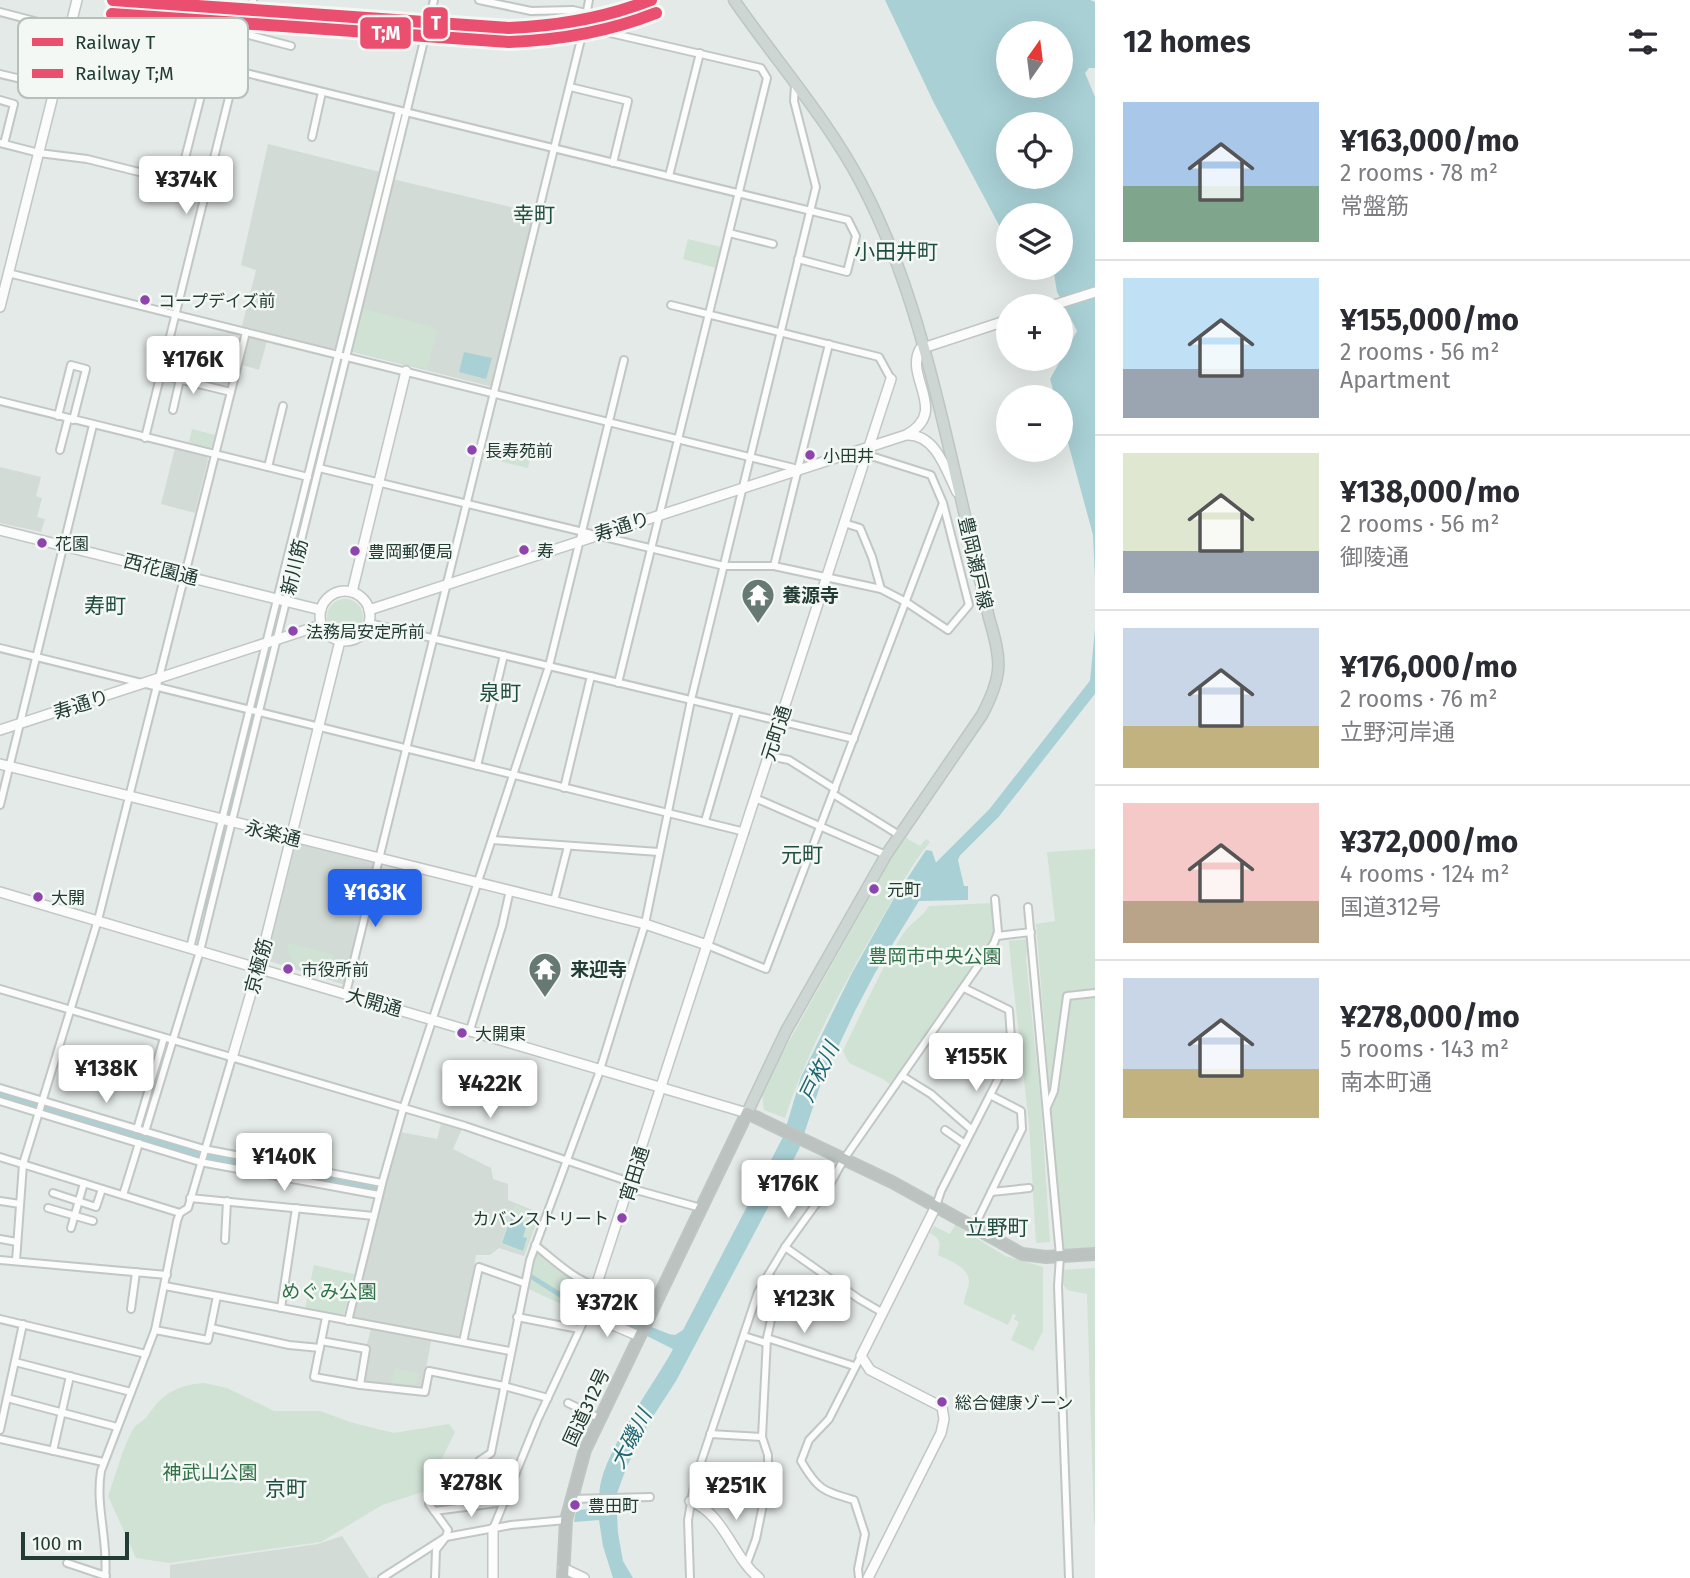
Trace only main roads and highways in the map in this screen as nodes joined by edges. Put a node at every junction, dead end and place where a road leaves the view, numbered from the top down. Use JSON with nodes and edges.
{"nodes":[{"id":1,"x":734,"y":0,"type":"edge"},
{"id":2,"x":747,"y":1113,"type":"junction"},
{"id":3,"x":1095,"y":1254,"type":"edge"},
{"id":4,"x":563,"y":1573,"type":"edge"}],
"edges":[{"from":1,"to":2,"type":"main road","name":"豊岡瀬戸線"},
{"from":2,"to":3,"type":"highway"},
{"from":2,"to":4,"type":"highway","name":"国道312号"}]}
